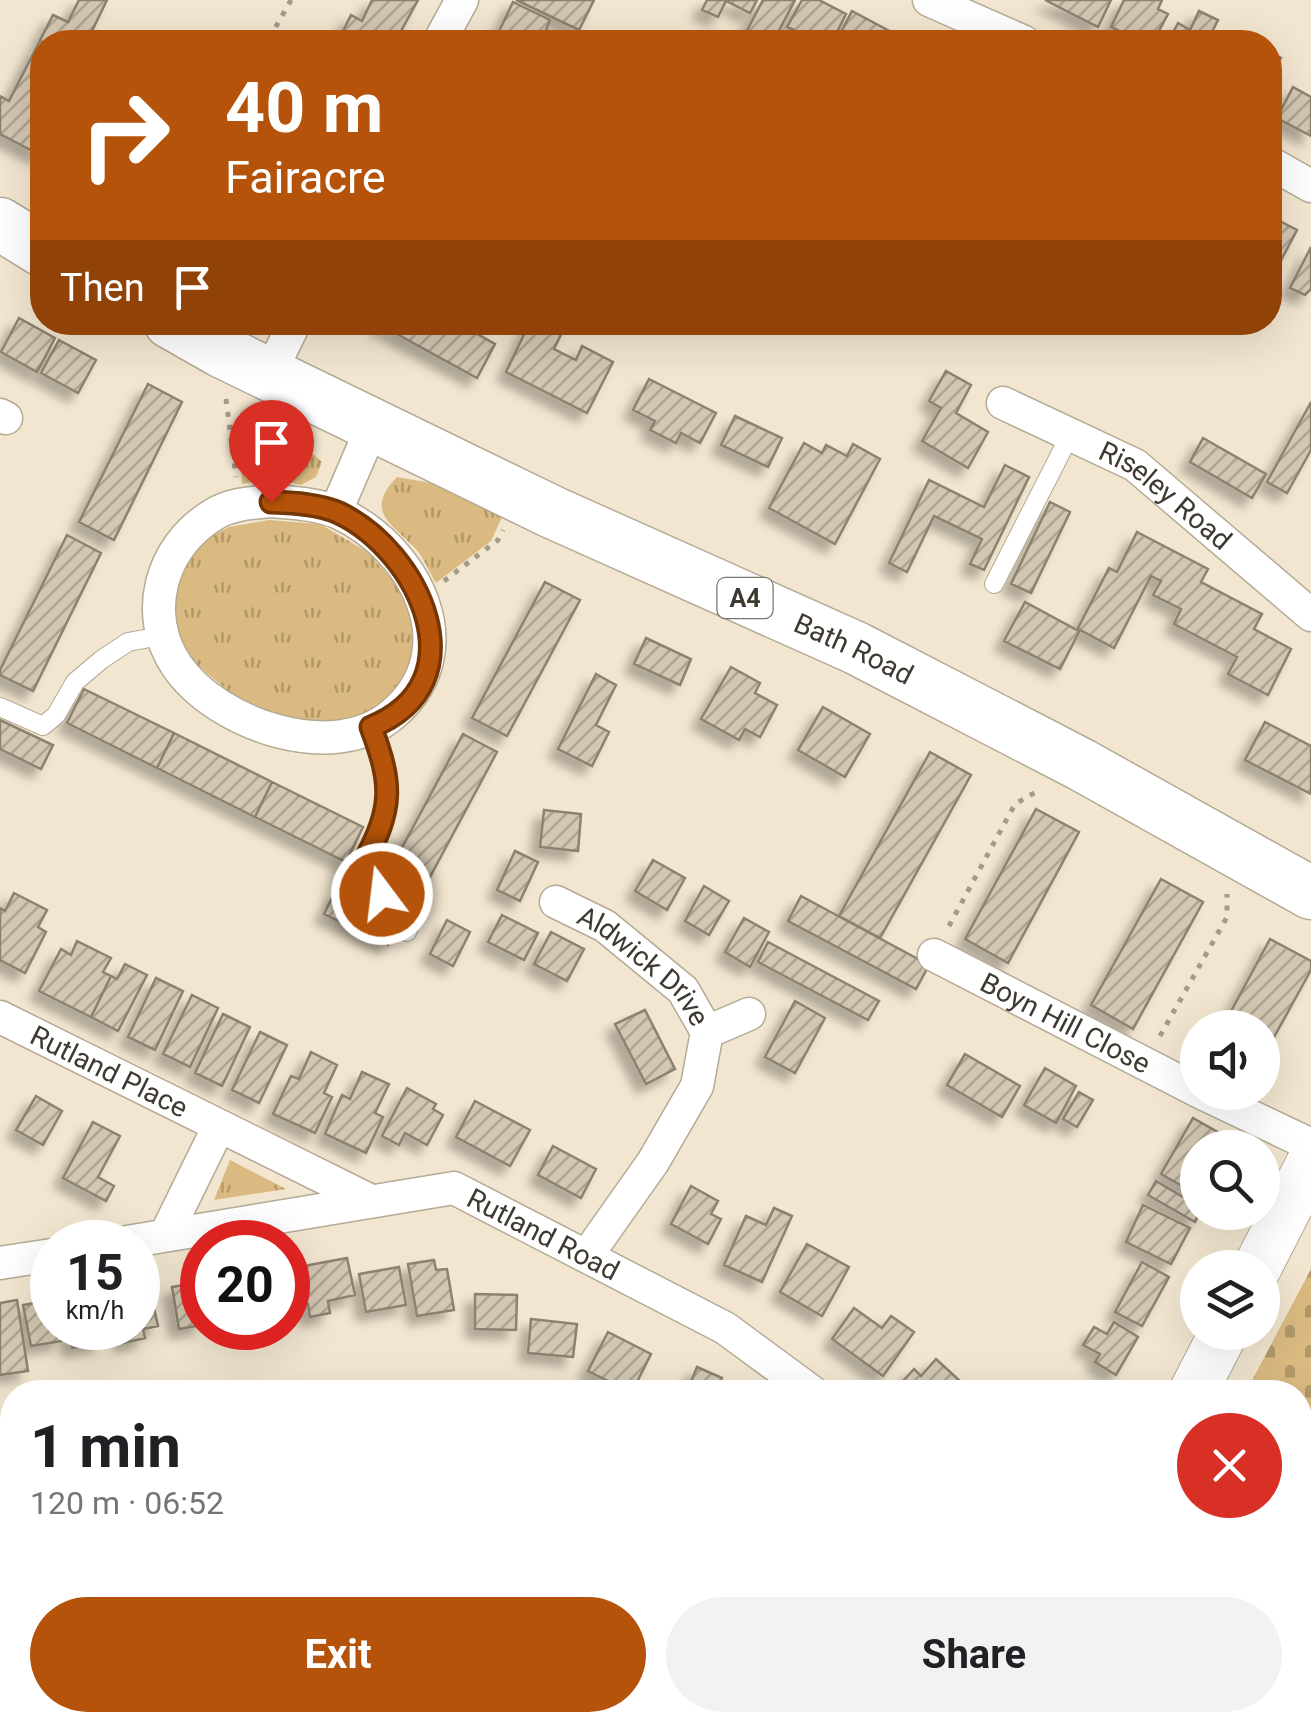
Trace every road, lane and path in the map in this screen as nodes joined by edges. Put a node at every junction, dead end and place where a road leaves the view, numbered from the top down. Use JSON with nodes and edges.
{"nodes":[{"id":1,"x":291,"y":0,"type":"edge"},
{"id":2,"x":462,"y":0,"type":"edge"},
{"id":3,"x":930,"y":0,"type":"edge"},
{"id":4,"x":274,"y":30,"type":"edge"},
{"id":5,"x":446,"y":30,"type":"edge"},
{"id":6,"x":997,"y":30,"type":"edge"},
{"id":7,"x":1282,"y":170,"type":"edge"},
{"id":8,"x":1311,"y":186,"type":"edge"},
{"id":9,"x":0,"y":224,"type":"edge"},
{"id":10,"x":30,"y":243,"type":"edge"},
{"id":11,"x":193,"y":335,"type":"edge"},
{"id":12,"x":288,"y":335,"type":"edge"},
{"id":13,"x":221,"y":351,"type":"junction"},
{"id":14,"x":269,"y":374,"type":"junction"},
{"id":15,"x":1003,"y":403,"type":"dead end"},
{"id":16,"x":373,"y":425,"type":"junction"},
{"id":17,"x":1070,"y":435,"type":"junction"},
{"id":18,"x":520,"y":496,"type":"junction"},
{"id":19,"x":240,"y":504,"type":"junction"},
{"id":20,"x":336,"y":512,"type":"junction"},
{"id":21,"x":994,"y":584,"type":"dead end"},
{"id":22,"x":421,"y":598,"type":"junction"},
{"id":23,"x":1311,"y":615,"type":"edge"},
{"id":24,"x":161,"y":636,"type":"junction"},
{"id":25,"x":0,"y":707,"type":"edge"},
{"id":26,"x":371,"y":727,"type":"junction"},
{"id":27,"x":1082,"y":764,"type":"junction"},
{"id":28,"x":1229,"y":846,"type":"junction"},
{"id":29,"x":1311,"y":893,"type":"edge"},
{"id":30,"x":556,"y":902,"type":"dead end"},
{"id":31,"x":406,"y":932,"type":"dead end"},
{"id":32,"x":934,"y":956,"type":"joint"},
{"id":33,"x":749,"y":1014,"type":"dead end"},
{"id":34,"x":0,"y":1017,"type":"edge"},
{"id":35,"x":707,"y":1032,"type":"junction"},
{"id":36,"x":1143,"y":1065,"type":"junction"},
{"id":37,"x":1180,"y":1083,"type":"edge"},
{"id":38,"x":1236,"y":1110,"type":"edge"},
{"id":39,"x":219,"y":1126,"type":"junction"},
{"id":40,"x":1311,"y":1146,"type":"edge"},
{"id":41,"x":1311,"y":1162,"type":"edge"},
{"id":42,"x":369,"y":1200,"type":"junction"},
{"id":43,"x":166,"y":1234,"type":"junction"},
{"id":44,"x":160,"y":1235,"type":"edge"},
{"id":45,"x":1266,"y":1250,"type":"edge"},
{"id":46,"x":588,"y":1254,"type":"junction"},
{"id":47,"x":30,"y":1258,"type":"edge"},
{"id":48,"x":0,"y":1263,"type":"edge"},
{"id":49,"x":1215,"y":1350,"type":"edge"},
{"id":50,"x":796,"y":1380,"type":"edge"},
{"id":51,"x":1199,"y":1380,"type":"edge"}],
"edges":[{"from":1,"to":4,"type":"path"},
{"from":2,"to":5,"type":"street"},
{"from":3,"to":6,"type":"street"},
{"from":7,"to":8,"type":"street"},
{"from":9,"to":10,"type":"main road"},
{"from":11,"to":13,"type":"main road","name":"Bath Road","number":"A4"},
{"from":12,"to":14,"type":"street"},
{"from":13,"to":14,"type":"main road","name":"Bath Road","number":"A4"},
{"from":13,"to":19,"type":"path"},
{"from":14,"to":16,"type":"main road","name":"Bath Road","number":"A4"},
{"from":15,"to":17,"type":"street","name":"Riseley Road"},
{"from":16,"to":18,"type":"main road","name":"Bath Road","number":"A4"},
{"from":16,"to":20,"type":"street"},
{"from":17,"to":21,"type":"lane"},
{"from":17,"to":23,"type":"street","name":"Riseley Road"},
{"from":18,"to":22,"type":"path"},
{"from":18,"to":27,"type":"main road","name":"Bath Road","number":"A4"},
{"from":19,"to":20,"type":"street"},
{"from":19,"to":24,"type":"street"},
{"from":20,"to":22,"type":"street"},
{"from":22,"to":26,"type":"street"},
{"from":24,"to":25,"type":"lane"},
{"from":24,"to":26,"type":"street"},
{"from":26,"to":31,"type":"lane"},
{"from":27,"to":28,"type":"main road","name":"Bath Road","number":"A4"},
{"from":27,"to":32,"type":"path"},
{"from":28,"to":29,"type":"main road","name":"Bath Road","number":"A4"},
{"from":28,"to":36,"type":"path"},
{"from":30,"to":35,"type":"street","name":"Aldwick Drive"},
{"from":32,"to":36,"type":"street","name":"Boyn Hill Close"},
{"from":33,"to":35,"type":"street"},
{"from":34,"to":39,"type":"street","name":"Rutland Place"},
{"from":35,"to":46,"type":"street","name":"Aldwick Drive"},
{"from":36,"to":37,"type":"street","name":"Boyn Hill Close"},
{"from":38,"to":40,"type":"street","name":"Boyn Hill Close"},
{"from":39,"to":42,"type":"street","name":"Rutland Place"},
{"from":39,"to":43,"type":"street","name":"Rutland Place"},
{"from":41,"to":45,"type":"street"},
{"from":42,"to":43,"type":"street","name":"Rutland Road"},
{"from":42,"to":46,"type":"street","name":"Rutland Road"},
{"from":43,"to":44,"type":"street","name":"Rutland Road"},
{"from":46,"to":50,"type":"street","name":"Rutland Road"},
{"from":47,"to":48,"type":"street"},
{"from":49,"to":51,"type":"street"}]}
